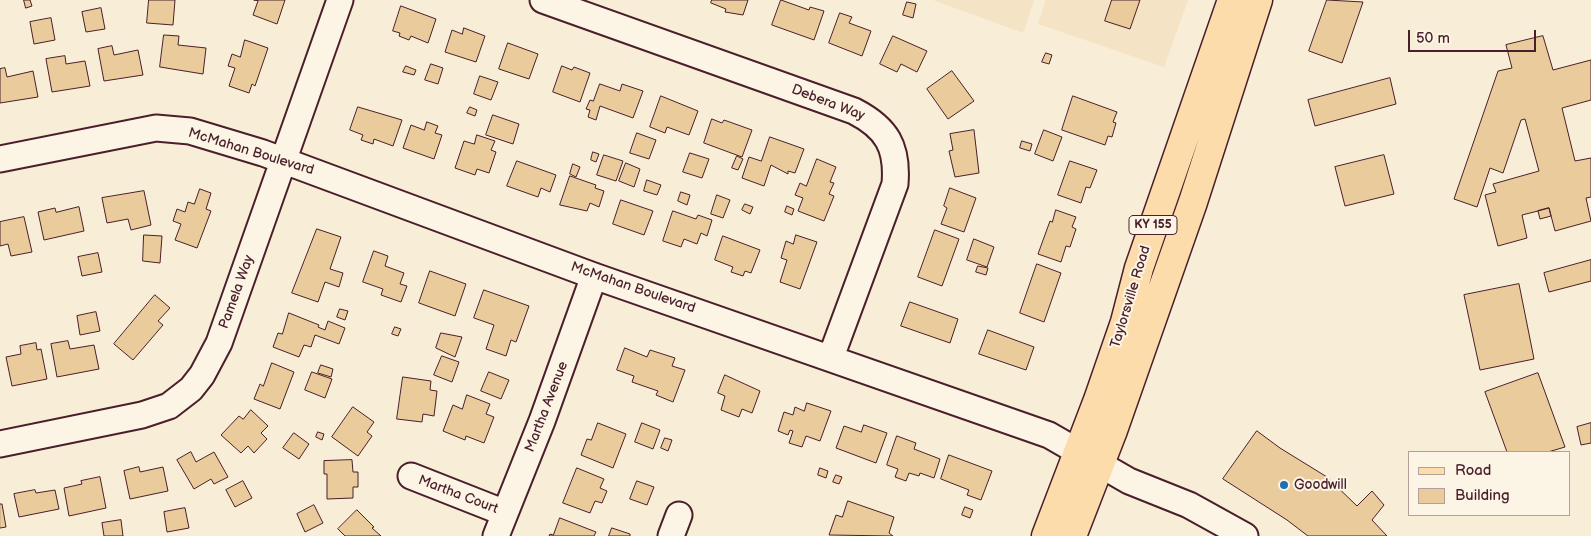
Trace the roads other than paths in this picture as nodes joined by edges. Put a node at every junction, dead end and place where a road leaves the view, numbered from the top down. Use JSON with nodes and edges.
{"nodes":[{"id":1,"x":340,"y":0,"type":"edge"},
{"id":2,"x":543,"y":0,"type":"edge"},
{"id":3,"x":1232,"y":0,"type":"edge"},
{"id":4,"x":1258,"y":0,"type":"edge"},
{"id":5,"x":0,"y":159,"type":"edge"},
{"id":6,"x":284,"y":160,"type":"junction"},
{"id":7,"x":594,"y":276,"type":"junction"},
{"id":8,"x":831,"y":357,"type":"junction"},
{"id":9,"x":0,"y":444,"type":"edge"},
{"id":10,"x":1089,"y":458,"type":"junction"},
{"id":11,"x":411,"y":476,"type":"dead end"},
{"id":12,"x":505,"y":513,"type":"junction"},
{"id":13,"x":496,"y":536,"type":"edge"},
{"id":14,"x":1046,"y":536,"type":"edge"},
{"id":15,"x":1072,"y":536,"type":"edge"},
{"id":16,"x":1245,"y":536,"type":"edge"}],
"edges":[{"from":1,"to":6,"type":"street","name":"Pamela Way"},
{"from":2,"to":8,"type":"street","name":"Debera Way"},
{"from":3,"to":10,"type":"main road","name":"Taylorsville Road","number":"KY 155"},
{"from":4,"to":10,"type":"main road","name":"Taylorsville Road","number":"KY 155"},
{"from":5,"to":6,"type":"street","name":"McMahan Boulevard"},
{"from":6,"to":7,"type":"street","name":"McMahan Boulevard"},
{"from":6,"to":9,"type":"street","name":"Pamela Way"},
{"from":7,"to":8,"type":"street","name":"McMahan Boulevard"},
{"from":7,"to":12,"type":"street","name":"Martha Avenue"},
{"from":8,"to":10,"type":"street","name":"McMahan Boulevard"},
{"from":10,"to":14,"type":"main road","name":"Taylorsville Road","number":"KY 155"},
{"from":10,"to":15,"type":"main road","name":"Taylorsville Road","number":"KY 155"},
{"from":10,"to":16,"type":"street","name":"McMahan Boulevard"},
{"from":11,"to":12,"type":"street","name":"Martha Court"},
{"from":12,"to":13,"type":"street","name":"Martha Avenue"}]}
